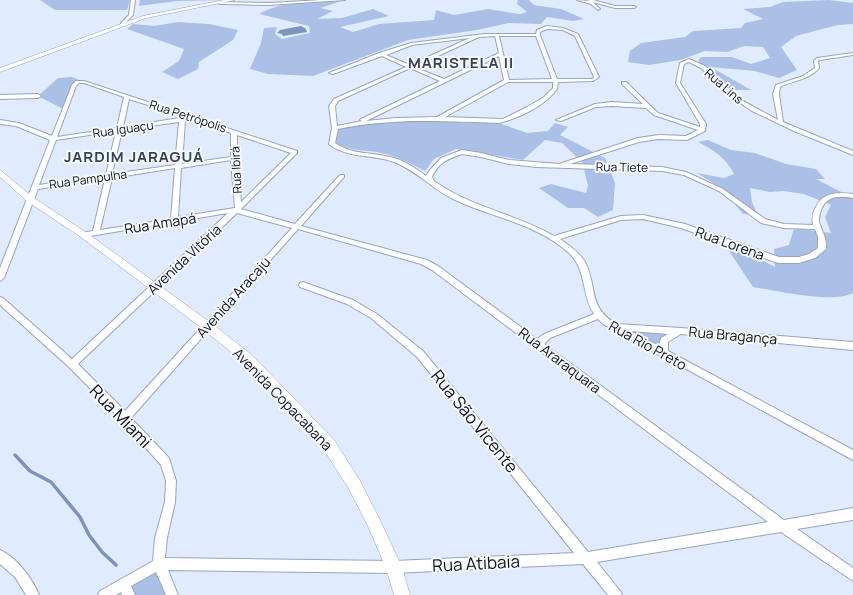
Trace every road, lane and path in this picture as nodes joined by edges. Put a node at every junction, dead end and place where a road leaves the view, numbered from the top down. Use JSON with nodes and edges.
{"nodes":[{"id":1,"x":133,"y":0,"type":"edge"},
{"id":2,"x":267,"y":0,"type":"edge"},
{"id":3,"x":343,"y":0,"type":"edge"},
{"id":4,"x":578,"y":0,"type":"edge"},
{"id":5,"x":589,"y":0,"type":"edge"},
{"id":6,"x":230,"y":2,"type":"edge"},
{"id":7,"x":634,"y":7,"type":"dead end"},
{"id":8,"x":598,"y":9,"type":"dead end"},
{"id":9,"x":122,"y":24,"type":"junction"},
{"id":10,"x":497,"y":35,"type":"junction"},
{"id":11,"x":538,"y":35,"type":"junction"},
{"id":12,"x":478,"y":36,"type":"junction"},
{"id":13,"x":455,"y":38,"type":"junction"},
{"id":14,"x":467,"y":41,"type":"junction"},
{"id":15,"x":381,"y":54,"type":"junction"},
{"id":16,"x":501,"y":54,"type":"junction"},
{"id":17,"x":852,"y":55,"type":"edge"},
{"id":18,"x":487,"y":60,"type":"junction"},
{"id":19,"x":503,"y":62,"type":"junction"},
{"id":20,"x":410,"y":67,"type":"junction"},
{"id":21,"x":0,"y":70,"type":"edge"},
{"id":22,"x":331,"y":73,"type":"dead end"},
{"id":23,"x":555,"y":80,"type":"junction"},
{"id":24,"x":444,"y":81,"type":"junction"},
{"id":25,"x":507,"y":81,"type":"junction"},
{"id":26,"x":624,"y":83,"type":"dead end"},
{"id":27,"x":38,"y":96,"type":"dead end"},
{"id":28,"x":127,"y":96,"type":"junction"},
{"id":29,"x":0,"y":97,"type":"edge"},
{"id":30,"x":646,"y":106,"type":"junction"},
{"id":31,"x":193,"y":118,"type":"junction"},
{"id":32,"x":438,"y":119,"type":"junction"},
{"id":33,"x":182,"y":120,"type":"junction"},
{"id":34,"x":559,"y":120,"type":"dead end"},
{"id":35,"x":0,"y":122,"type":"edge"},
{"id":36,"x":359,"y":122,"type":"junction"},
{"id":37,"x":781,"y":122,"type":"junction"},
{"id":38,"x":335,"y":128,"type":"junction"},
{"id":39,"x":119,"y":129,"type":"junction"},
{"id":40,"x":704,"y":130,"type":"junction"},
{"id":41,"x":234,"y":131,"type":"junction"},
{"id":42,"x":53,"y":139,"type":"junction"},
{"id":43,"x":295,"y":152,"type":"joint"},
{"id":44,"x":853,"y":153,"type":"edge"},
{"id":45,"x":234,"y":158,"type":"junction"},
{"id":46,"x":178,"y":166,"type":"junction"},
{"id":47,"x":559,"y":166,"type":"junction"},
{"id":48,"x":0,"y":174,"type":"edge"},
{"id":49,"x":109,"y":176,"type":"junction"},
{"id":50,"x":342,"y":176,"type":"dead end"},
{"id":51,"x":432,"y":183,"type":"junction"},
{"id":52,"x":36,"y":187,"type":"junction"},
{"id":53,"x":853,"y":196,"type":"edge"},
{"id":54,"x":31,"y":200,"type":"junction"},
{"id":55,"x":237,"y":209,"type":"junction"},
{"id":56,"x":174,"y":220,"type":"junction"},
{"id":57,"x":297,"y":226,"type":"junction"},
{"id":58,"x":818,"y":227,"type":"junction"},
{"id":59,"x":96,"y":233,"type":"junction"},
{"id":60,"x":84,"y":235,"type":"junction"},
{"id":61,"x":555,"y":238,"type":"junction"},
{"id":62,"x":0,"y":278,"type":"edge"},
{"id":63,"x":303,"y":285,"type":"dead end"},
{"id":64,"x":154,"y":287,"type":"junction"},
{"id":65,"x":0,"y":300,"type":"edge"},
{"id":66,"x":597,"y":316,"type":"junction"},
{"id":67,"x":207,"y":326,"type":"junction"},
{"id":68,"x":614,"y":327,"type":"junction"},
{"id":69,"x":681,"y":331,"type":"junction"},
{"id":70,"x":539,"y":343,"type":"junction"},
{"id":71,"x":853,"y":346,"type":"edge"},
{"id":72,"x":665,"y":355,"type":"junction"},
{"id":73,"x":72,"y":364,"type":"junction"},
{"id":74,"x":125,"y":418,"type":"junction"},
{"id":75,"x":853,"y":455,"type":"edge"},
{"id":76,"x":853,"y":514,"type":"edge"},
{"id":77,"x":782,"y":526,"type":"junction"},
{"id":78,"x":0,"y":556,"type":"edge"},
{"id":79,"x":587,"y":558,"type":"junction"},
{"id":80,"x":159,"y":564,"type":"junction"},
{"id":81,"x":394,"y":567,"type":"junction"},
{"id":82,"x":853,"y":575,"type":"edge"},
{"id":83,"x":123,"y":584,"type":"junction"},
{"id":84,"x":32,"y":595,"type":"edge"},
{"id":85,"x":104,"y":595,"type":"edge"},
{"id":86,"x":129,"y":595,"type":"edge"},
{"id":87,"x":172,"y":595,"type":"edge"},
{"id":88,"x":402,"y":595,"type":"edge"},
{"id":89,"x":616,"y":595,"type":"edge"}],
"edges":[{"from":1,"to":9,"type":"street"},
{"from":2,"to":6,"type":"street"},
{"from":3,"to":6,"type":"street"},
{"from":4,"to":8,"type":"street"},
{"from":5,"to":7,"type":"street"},
{"from":6,"to":9,"type":"street"},
{"from":9,"to":21,"type":"street"},
{"from":10,"to":11,"type":"street"},
{"from":10,"to":12,"type":"street"},
{"from":10,"to":16,"type":"street"},
{"from":11,"to":23,"type":"street"},
{"from":11,"to":23,"type":"street"},
{"from":12,"to":13,"type":"street"},
{"from":12,"to":14,"type":"street"},
{"from":13,"to":14,"type":"street"},
{"from":13,"to":15,"type":"street"},
{"from":14,"to":20,"type":"street"},
{"from":15,"to":20,"type":"street"},
{"from":15,"to":22,"type":"street"},
{"from":16,"to":18,"type":"street"},
{"from":16,"to":19,"type":"street"},
{"from":17,"to":37,"type":"street"},
{"from":18,"to":19,"type":"street"},
{"from":18,"to":24,"type":"street"},
{"from":19,"to":25,"type":"street"},
{"from":20,"to":24,"type":"street"},
{"from":20,"to":38,"type":"street"},
{"from":23,"to":25,"type":"street"},
{"from":23,"to":32,"type":"street"},
{"from":24,"to":36,"type":"street"},
{"from":25,"to":32,"type":"street"},
{"from":26,"to":30,"type":"street"},
{"from":27,"to":29,"type":"street"},
{"from":28,"to":31,"type":"street","name":"Rua Petrópolis"},
{"from":28,"to":39,"type":"street"},
{"from":28,"to":42,"type":"street","name":"Rua Petrópolis"},
{"from":30,"to":34,"type":"street"},
{"from":30,"to":40,"type":"street"},
{"from":31,"to":33,"type":"street","name":"Rua Iguaçu"},
{"from":31,"to":41,"type":"street","name":"Rua Petrópolis"},
{"from":32,"to":36,"type":"street"},
{"from":33,"to":39,"type":"street","name":"Rua Iguaçu"},
{"from":33,"to":46,"type":"street"},
{"from":35,"to":42,"type":"street"},
{"from":36,"to":38,"type":"street"},
{"from":37,"to":40,"type":"street","name":"Rua Lins"},
{"from":37,"to":44,"type":"street"},
{"from":38,"to":51,"type":"street","name":"Rua Rio Preto"},
{"from":39,"to":42,"type":"street","name":"Rua Iguaçu"},
{"from":39,"to":49,"type":"street"},
{"from":40,"to":47,"type":"street"},
{"from":41,"to":43,"type":"street","name":"Rua Petrópolis"},
{"from":41,"to":45,"type":"street","name":"Rua Ibirá"},
{"from":42,"to":52,"type":"street"},
{"from":43,"to":55,"type":"street","name":"Avenida Vitória"},
{"from":45,"to":46,"type":"street","name":"Rua Pampulha"},
{"from":45,"to":55,"type":"street","name":"Rua Ibirá"},
{"from":46,"to":49,"type":"street","name":"Rua Pampulha"},
{"from":46,"to":56,"type":"street"},
{"from":47,"to":51,"type":"street","name":"Rua Tiete"},
{"from":47,"to":58,"type":"street","name":"Rua Tiete"},
{"from":48,"to":54,"type":"street","name":"Avenida Copacabana"},
{"from":49,"to":52,"type":"street","name":"Rua Pampulha"},
{"from":49,"to":59,"type":"street"},
{"from":50,"to":57,"type":"street","name":"Avenida Aracaju"},
{"from":51,"to":61,"type":"street","name":"Rua Rio Preto"},
{"from":52,"to":54,"type":"street"},
{"from":53,"to":58,"type":"street","name":"Rua Lorena"},
{"from":54,"to":60,"type":"street","name":"Avenida Copacabana"},
{"from":54,"to":62,"type":"street"},
{"from":55,"to":56,"type":"street","name":"Rua Amapá"},
{"from":55,"to":57,"type":"street","name":"Rua Araraquara"},
{"from":55,"to":64,"type":"street","name":"Avenida Vitória"},
{"from":56,"to":59,"type":"street","name":"Rua Amapá"},
{"from":57,"to":67,"type":"street","name":"Avenida Aracaju"},
{"from":57,"to":70,"type":"street","name":"Rua Araraquara"},
{"from":58,"to":61,"type":"street","name":"Rua Lorena"},
{"from":59,"to":60,"type":"street","name":"Rua Amapá"},
{"from":60,"to":64,"type":"street","name":"Avenida Copacabana"},
{"from":61,"to":66,"type":"street","name":"Rua Rio Preto"},
{"from":63,"to":79,"type":"street","name":"Rua São Vicente"},
{"from":64,"to":67,"type":"street","name":"Avenida Copacabana"},
{"from":64,"to":73,"type":"street","name":"Avenida Vitória"},
{"from":65,"to":73,"type":"street","name":"Rua Miami"},
{"from":66,"to":68,"type":"street","name":"Rua Rio Preto"},
{"from":66,"to":70,"type":"street"},
{"from":67,"to":74,"type":"street","name":"Avenida Aracaju"},
{"from":67,"to":81,"type":"street","name":"Avenida Copacabana"},
{"from":68,"to":69,"type":"street","name":"Rua Bragança"},
{"from":68,"to":72,"type":"street","name":"Rua Rio Preto"},
{"from":69,"to":71,"type":"street","name":"Rua Bragança"},
{"from":69,"to":72,"type":"street"},
{"from":70,"to":77,"type":"street","name":"Rua Araraquara"},
{"from":72,"to":75,"type":"street","name":"Rua Rio Preto"},
{"from":73,"to":74,"type":"street","name":"Rua Miami"},
{"from":74,"to":80,"type":"street","name":"Rua Miami"},
{"from":76,"to":77,"type":"street","name":"Rua Atibaia"},
{"from":77,"to":79,"type":"street","name":"Rua Atibaia"},
{"from":77,"to":82,"type":"street","name":"Rua Araraquara"},
{"from":78,"to":84,"type":"street"},
{"from":79,"to":81,"type":"street","name":"Rua Atibaia"},
{"from":79,"to":89,"type":"street","name":"Rua São Vicente"},
{"from":80,"to":81,"type":"street","name":"Rua Atibaia"},
{"from":80,"to":83,"type":"street","name":"Rua Atibaia"},
{"from":80,"to":87,"type":"street"},
{"from":81,"to":88,"type":"street","name":"Avenida Copacabana"},
{"from":83,"to":85,"type":"street","name":"Rua Atibaia"},
{"from":83,"to":86,"type":"street"}]}
